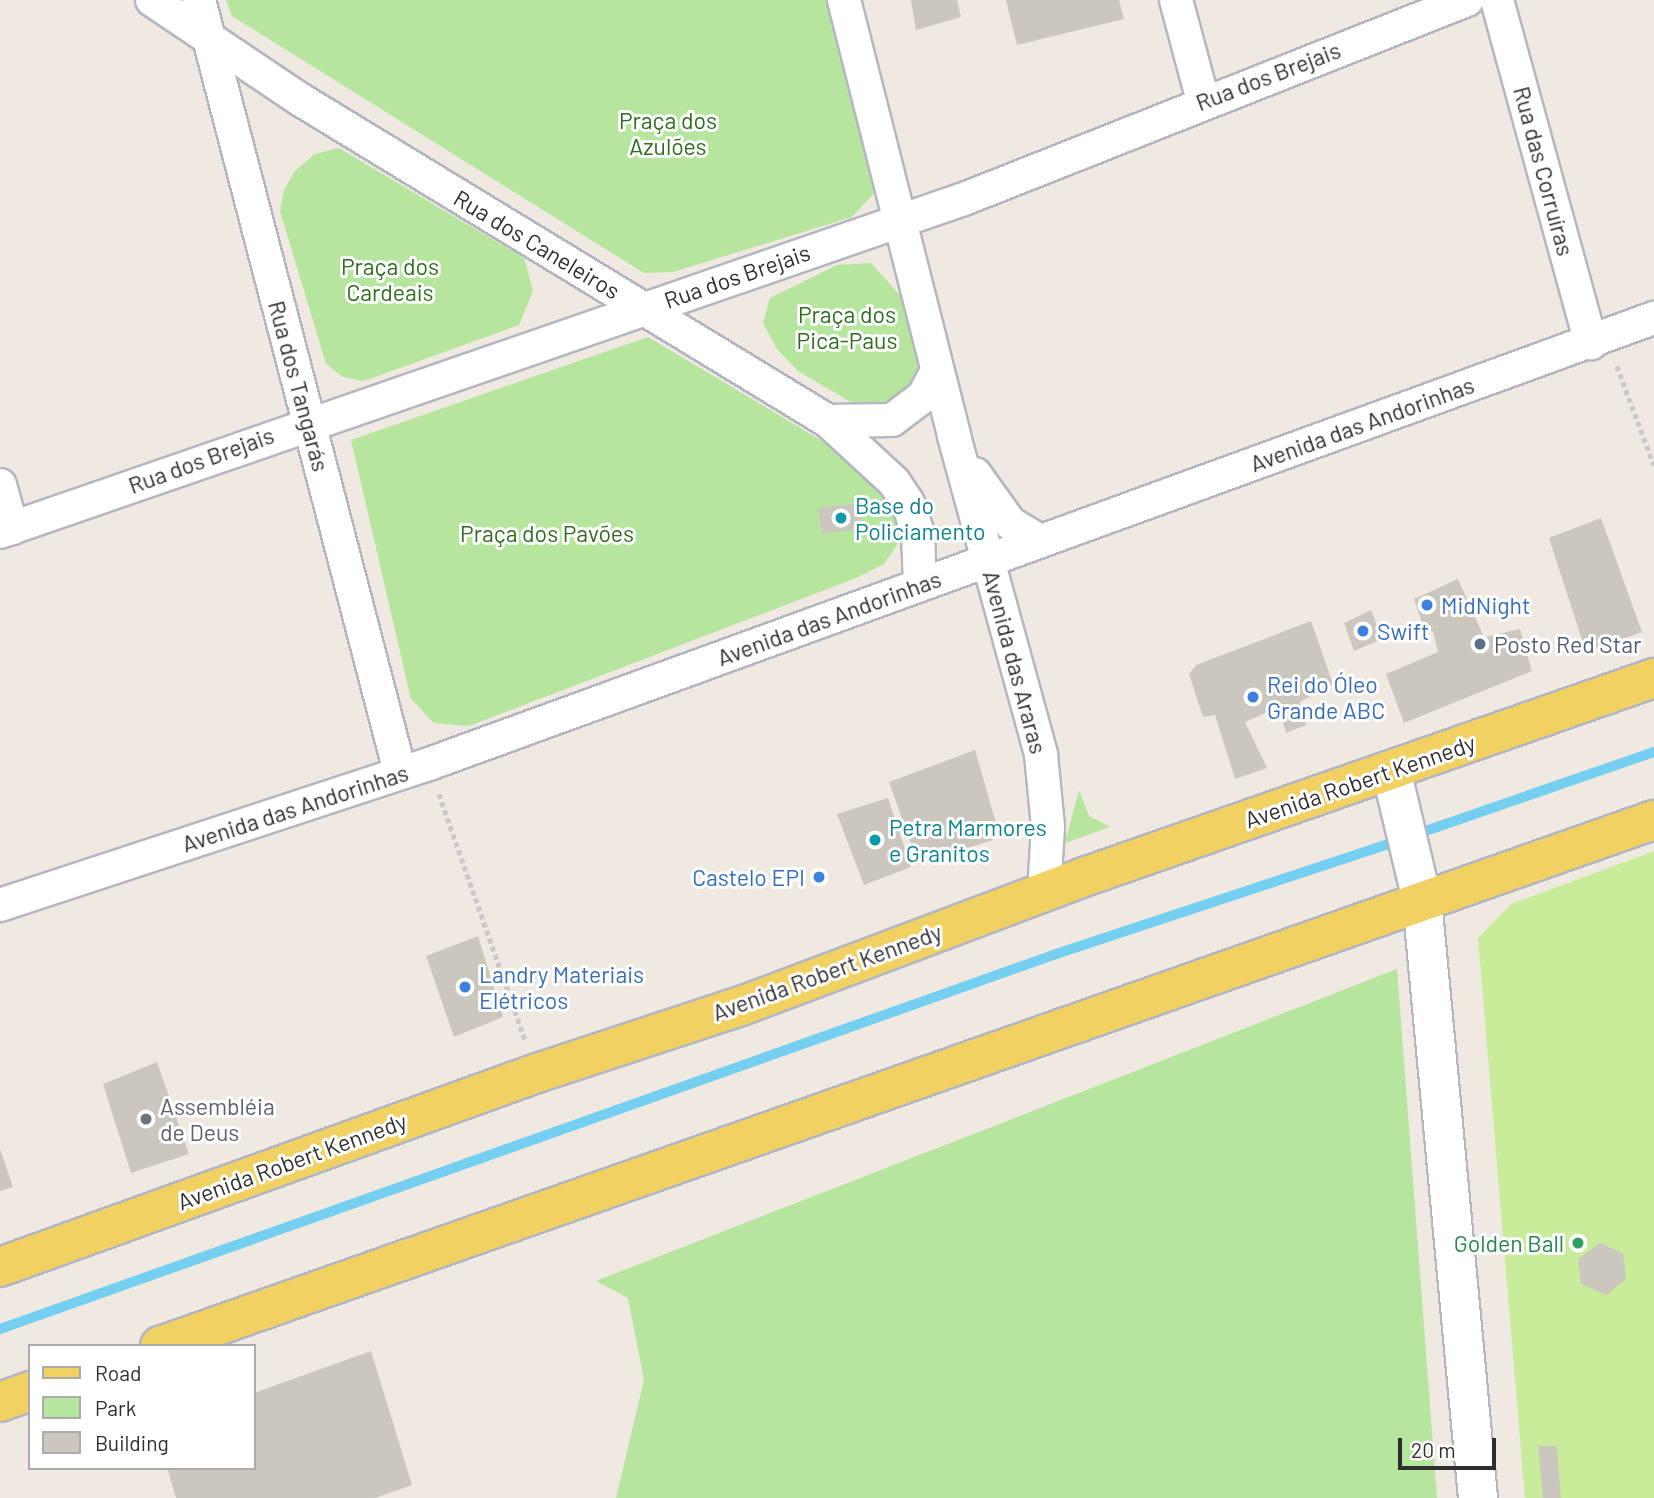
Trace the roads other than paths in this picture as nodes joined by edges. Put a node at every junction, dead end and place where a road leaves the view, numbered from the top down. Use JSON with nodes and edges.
{"nodes":[{"id":1,"x":152,"y":0,"type":"edge"},
{"id":2,"x":199,"y":0,"type":"edge"},
{"id":3,"x":844,"y":0,"type":"edge"},
{"id":4,"x":1176,"y":0,"type":"edge"},
{"id":5,"x":1467,"y":0,"type":"edge"},
{"id":6,"x":1497,"y":0,"type":"edge"},
{"id":7,"x":208,"y":37,"type":"junction"},
{"id":8,"x":1203,"y":101,"type":"junction"},
{"id":9,"x":900,"y":221,"type":"junction"},
{"id":10,"x":644,"y":308,"type":"junction"},
{"id":11,"x":1654,"y":318,"type":"edge"},
{"id":12,"x":1591,"y":343,"type":"junction"},
{"id":13,"x":937,"y":371,"type":"junction"},
{"id":14,"x":828,"y":421,"type":"junction"},
{"id":15,"x":309,"y":422,"type":"junction"},
{"id":16,"x":954,"y":436,"type":"junction"},
{"id":17,"x":0,"y":485,"type":"edge"},
{"id":18,"x":6,"y":530,"type":"edge"},
{"id":19,"x":1038,"y":540,"type":"junction"},
{"id":20,"x":988,"y":559,"type":"junction"},
{"id":21,"x":920,"y":585,"type":"junction"},
{"id":22,"x":1654,"y":678,"type":"edge"},
{"id":23,"x":414,"y":768,"type":"junction"},
{"id":24,"x":1394,"y":785,"type":"junction"},
{"id":25,"x":1654,"y":820,"type":"edge"},
{"id":26,"x":1418,"y":883,"type":"junction"},
{"id":27,"x":1044,"y":892,"type":"junction"},
{"id":28,"x":0,"y":905,"type":"edge"},
{"id":29,"x":0,"y":1268,"type":"edge"},
{"id":30,"x":165,"y":1344,"type":"edge"},
{"id":31,"x":28,"y":1392,"type":"edge"},
{"id":32,"x":0,"y":1402,"type":"edge"},
{"id":33,"x":1478,"y":1498,"type":"edge"}],
"edges":[{"from":1,"to":7,"type":"street","name":"Rua dos Caneleiros"},
{"from":2,"to":7,"type":"street","name":"Rua dos Tangarás"},
{"from":3,"to":9,"type":"street","name":"Avenida das Araras"},
{"from":4,"to":8,"type":"street"},
{"from":5,"to":8,"type":"street","name":"Rua dos Brejais"},
{"from":6,"to":12,"type":"street","name":"Rua das Corruíras"},
{"from":7,"to":10,"type":"street","name":"Rua dos Caneleiros"},
{"from":7,"to":15,"type":"street","name":"Rua dos Tangarás"},
{"from":8,"to":9,"type":"street","name":"Rua dos Brejais"},
{"from":9,"to":10,"type":"street","name":"Rua dos Brejais"},
{"from":9,"to":13,"type":"street","name":"Avenida das Araras"},
{"from":10,"to":14,"type":"street","name":"Rua dos Caneleiros"},
{"from":10,"to":15,"type":"street","name":"Rua dos Brejais"},
{"from":11,"to":12,"type":"street","name":"Avenida das Andorinhas"},
{"from":12,"to":19,"type":"street","name":"Avenida das Andorinhas"},
{"from":13,"to":14,"type":"street"},
{"from":13,"to":16,"type":"street","name":"Avenida das Araras"},
{"from":14,"to":21,"type":"street","name":"Rua dos Caneleiros"},
{"from":15,"to":18,"type":"street","name":"Rua dos Brejais"},
{"from":15,"to":23,"type":"street","name":"Rua dos Tangarás"},
{"from":16,"to":19,"type":"street","name":"Avenida das Araras"},
{"from":16,"to":20,"type":"street","name":"Avenida das Araras"},
{"from":17,"to":18,"type":"street"},
{"from":19,"to":20,"type":"street","name":"Avenida das Andorinhas"},
{"from":20,"to":21,"type":"street","name":"Avenida das Andorinhas"},
{"from":20,"to":27,"type":"street","name":"Avenida das Araras"},
{"from":21,"to":23,"type":"street","name":"Avenida das Andorinhas"},
{"from":22,"to":24,"type":"main road","name":"Avenida Robert Kennedy"},
{"from":23,"to":28,"type":"street","name":"Avenida das Andorinhas"},
{"from":24,"to":26,"type":"street"},
{"from":24,"to":27,"type":"main road","name":"Avenida Robert Kennedy"},
{"from":25,"to":26,"type":"main road"},
{"from":26,"to":30,"type":"main road"},
{"from":26,"to":33,"type":"street"},
{"from":27,"to":29,"type":"main road","name":"Avenida Robert Kennedy"},
{"from":31,"to":32,"type":"main road"}]}
